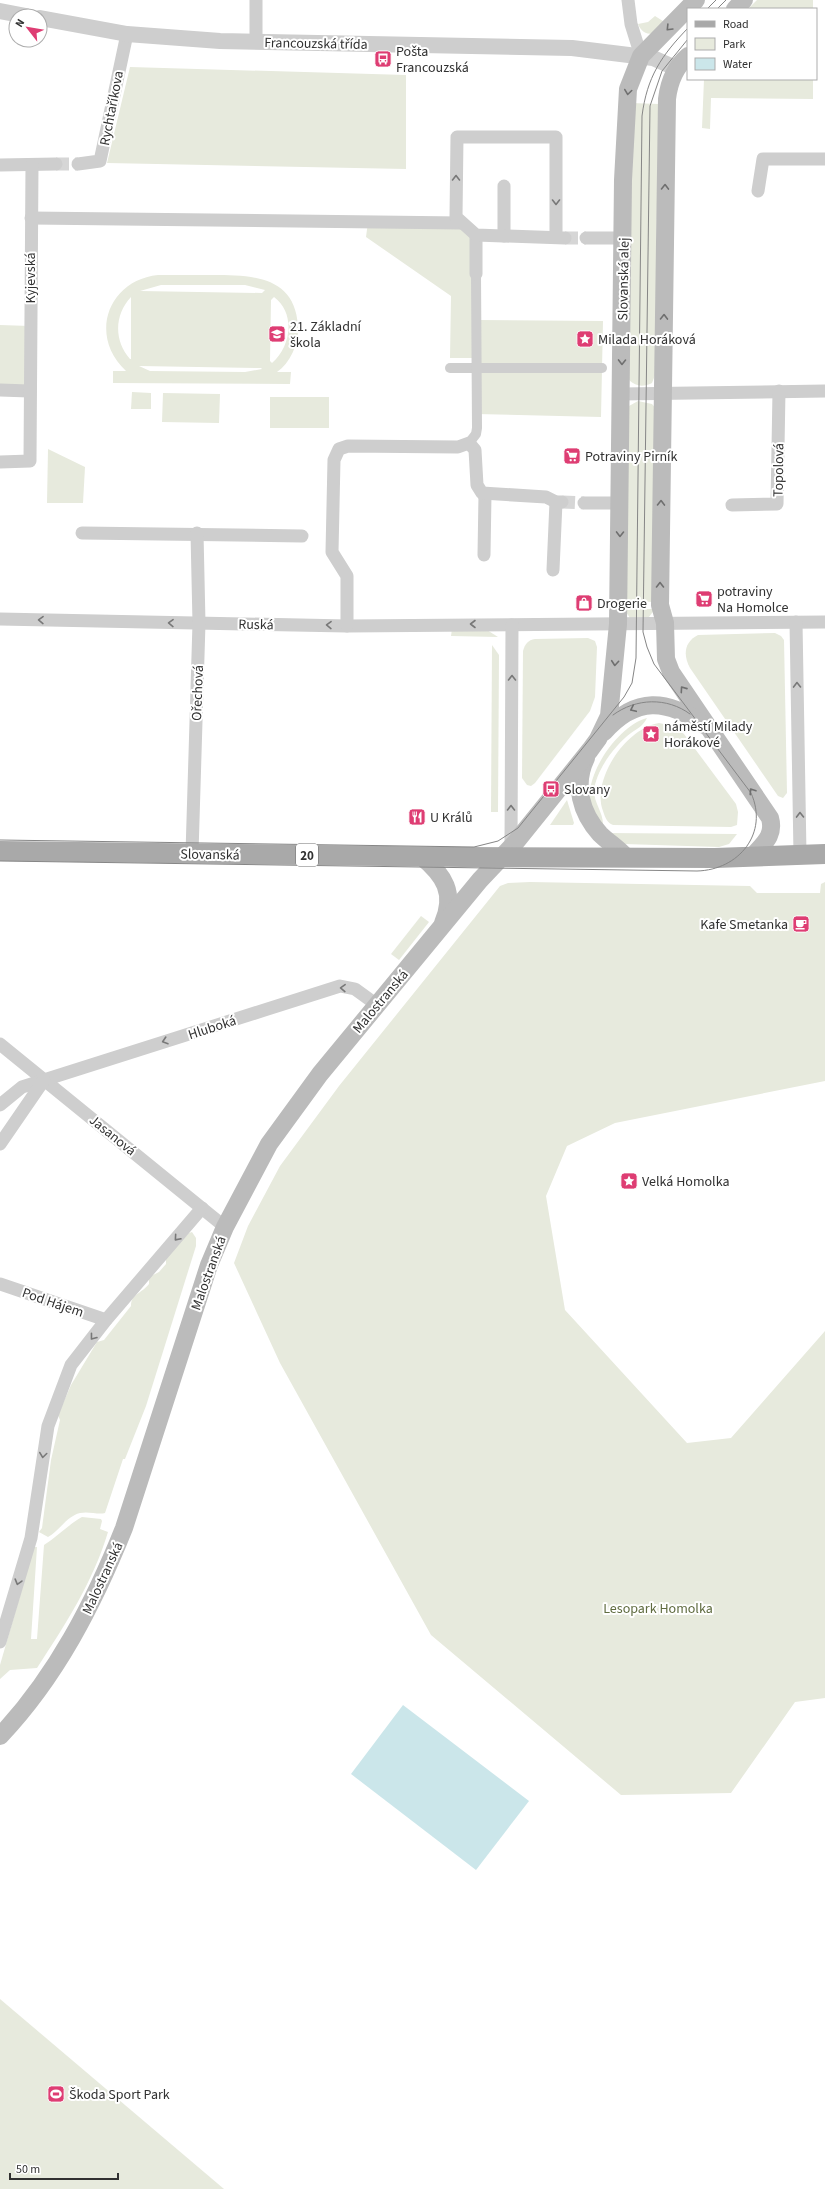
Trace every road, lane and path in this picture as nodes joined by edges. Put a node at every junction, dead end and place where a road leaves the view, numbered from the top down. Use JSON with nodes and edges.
{"nodes":[{"id":1,"x":256,"y":0,"type":"edge"},
{"id":2,"x":628,"y":0,"type":"edge"},
{"id":3,"x":696,"y":0,"type":"edge"},
{"id":4,"x":744,"y":0,"type":"edge"},
{"id":5,"x":688,"y":8,"type":"edge"},
{"id":6,"x":736,"y":8,"type":"edge"},
{"id":7,"x":687,"y":9,"type":"edge"},
{"id":8,"x":48,"y":19,"type":"edge"},
{"id":9,"x":127,"y":34,"type":"junction"},
{"id":10,"x":256,"y":42,"type":"junction"},
{"id":11,"x":641,"y":56,"type":"junction"},
{"id":12,"x":687,"y":57,"type":"edge"},
{"id":13,"x":676,"y":70,"type":"junction"},
{"id":14,"x":825,"y":159,"type":"edge"},
{"id":15,"x":56,"y":164,"type":"tunnel mouth"},
{"id":16,"x":78,"y":164,"type":"tunnel mouth"},
{"id":17,"x":0,"y":165,"type":"edge"},
{"id":18,"x":32,"y":166,"type":"junction"},
{"id":19,"x":504,"y":186,"type":"dead end"},
{"id":20,"x":758,"y":191,"type":"dead end"},
{"id":21,"x":31,"y":218,"type":"junction"},
{"id":22,"x":459,"y":220,"type":"junction"},
{"id":23,"x":476,"y":235,"type":"junction"},
{"id":24,"x":504,"y":236,"type":"junction"},
{"id":25,"x":586,"y":238,"type":"tunnel mouth"},
{"id":26,"x":623,"y":238,"type":"junction"},
{"id":27,"x":476,"y":274,"type":"joint"},
{"id":28,"x":450,"y":368,"type":"dead end"},
{"id":29,"x":477,"y":368,"type":"junction"},
{"id":30,"x":602,"y":368,"type":"dead end"},
{"id":31,"x":0,"y":390,"type":"edge"},
{"id":32,"x":29,"y":391,"type":"junction"},
{"id":33,"x":779,"y":391,"type":"junction"},
{"id":34,"x":825,"y":391,"type":"edge"},
{"id":35,"x":621,"y":394,"type":"junction"},
{"id":36,"x":663,"y":394,"type":"junction"},
{"id":37,"x":469,"y":443,"type":"junction"},
{"id":38,"x":0,"y":462,"type":"edge"},
{"id":39,"x":485,"y":495,"type":"junction"},
{"id":40,"x":584,"y":503,"type":"tunnel mouth"},
{"id":41,"x":620,"y":503,"type":"junction"},
{"id":42,"x":732,"y":505,"type":"dead end"},
{"id":43,"x":82,"y":533,"type":"dead end"},
{"id":44,"x":197,"y":533,"type":"junction"},
{"id":45,"x":302,"y":536,"type":"dead end"},
{"id":46,"x":484,"y":555,"type":"dead end"},
{"id":47,"x":554,"y":570,"type":"dead end"},
{"id":48,"x":0,"y":619,"type":"edge"},
{"id":49,"x":796,"y":622,"type":"junction"},
{"id":50,"x":825,"y":622,"type":"edge"},
{"id":51,"x":199,"y":623,"type":"junction"},
{"id":52,"x":665,"y":623,"type":"junction"},
{"id":53,"x":512,"y":624,"type":"junction"},
{"id":54,"x":618,"y":624,"type":"junction"},
{"id":55,"x":347,"y":626,"type":"junction"},
{"id":56,"x":713,"y":733,"type":"junction"},
{"id":57,"x":594,"y":745,"type":"junction"},
{"id":58,"x":771,"y":824,"type":"junction"},
{"id":59,"x":0,"y":850,"type":"edge"},
{"id":60,"x":507,"y":852,"type":"junction"},
{"id":61,"x":192,"y":853,"type":"junction"},
{"id":62,"x":798,"y":854,"type":"junction"},
{"id":63,"x":825,"y":854,"type":"edge"},
{"id":64,"x":421,"y":856,"type":"junction"},
{"id":65,"x":753,"y":856,"type":"junction"},
{"id":66,"x":626,"y":857,"type":"junction"},
{"id":67,"x":435,"y":936,"type":"junction"},
{"id":68,"x":377,"y":1005,"type":"junction"},
{"id":69,"x":0,"y":1044,"type":"edge"},
{"id":70,"x":44,"y":1080,"type":"junction"},
{"id":71,"x":0,"y":1105,"type":"edge"},
{"id":72,"x":0,"y":1144,"type":"edge"},
{"id":73,"x":202,"y":1208,"type":"junction"},
{"id":74,"x":225,"y":1227,"type":"junction"},
{"id":75,"x":0,"y":1284,"type":"edge"},
{"id":76,"x":106,"y":1320,"type":"junction"},
{"id":77,"x":0,"y":1642,"type":"edge"},
{"id":78,"x":0,"y":1736,"type":"edge"}],
"edges":[{"from":1,"to":10,"type":"street"},
{"from":2,"to":11,"type":"street"},
{"from":3,"to":5,"type":"main road","name":"Slovanská alej","one_way":true},
{"from":4,"to":6,"type":"main road"},
{"from":7,"to":11,"type":"main road","name":"Slovanská alej","one_way":true},
{"from":8,"to":9,"type":"street","name":"Francouzská třída"},
{"from":9,"to":10,"type":"street","name":"Francouzská třída"},
{"from":9,"to":16,"type":"street","name":"Rychtaříkova"},
{"from":10,"to":11,"type":"street","name":"Francouzská třída"},
{"from":11,"to":13,"type":"street"},
{"from":11,"to":26,"type":"main road","name":"Slovanská alej","one_way":true},
{"from":12,"to":13,"type":"main road"},
{"from":36,"to":13,"type":"main road","one_way":true},
{"from":14,"to":20,"type":"street"},
{"from":15,"to":18,"type":"street"},
{"from":17,"to":18,"type":"street"},
{"from":18,"to":21,"type":"street","name":"Kyjevská"},
{"from":19,"to":24,"type":"street"},
{"from":21,"to":22,"type":"street"},
{"from":21,"to":32,"type":"street","name":"Kyjevská"},
{"from":22,"to":23,"type":"street"},
{"from":22,"to":24,"type":"street","one_way":true},
{"from":23,"to":24,"type":"street"},
{"from":23,"to":27,"type":"street"},
{"from":25,"to":26,"type":"street"},
{"from":26,"to":35,"type":"main road","name":"Slovanská alej","one_way":true},
{"from":27,"to":29,"type":"street"},
{"from":28,"to":29,"type":"street"},
{"from":29,"to":30,"type":"street"},
{"from":29,"to":37,"type":"street"},
{"from":31,"to":32,"type":"street"},
{"from":32,"to":38,"type":"street","name":"Kyjevská"},
{"from":33,"to":34,"type":"street"},
{"from":33,"to":36,"type":"street"},
{"from":33,"to":42,"type":"street","name":"Topolová"},
{"from":35,"to":36,"type":"street"},
{"from":35,"to":41,"type":"main road","name":"Slovanská alej"},
{"from":52,"to":36,"type":"main road","one_way":true},
{"from":37,"to":39,"type":"street"},
{"from":37,"to":55,"type":"street"},
{"from":39,"to":46,"type":"street"},
{"from":39,"to":47,"type":"street"},
{"from":40,"to":41,"type":"street"},
{"from":41,"to":54,"type":"main road","name":"Slovanská alej","one_way":true},
{"from":43,"to":44,"type":"street"},
{"from":44,"to":45,"type":"street"},
{"from":44,"to":51,"type":"street","name":"Ořechová"},
{"from":51,"to":48,"type":"street","name":"Ruská","one_way":true},
{"from":49,"to":50,"type":"street"},
{"from":49,"to":52,"type":"street"},
{"from":62,"to":49,"type":"street","one_way":true},
{"from":55,"to":51,"type":"street","name":"Ruská","one_way":true},
{"from":51,"to":61,"type":"street","name":"Ořechová"},
{"from":52,"to":54,"type":"street"},
{"from":56,"to":52,"type":"main road","one_way":true},
{"from":53,"to":54,"type":"street"},
{"from":53,"to":55,"type":"street","name":"Ruská","one_way":true},
{"from":60,"to":53,"type":"street","one_way":true},
{"from":54,"to":57,"type":"main road","one_way":true},
{"from":56,"to":57,"type":"main road","one_way":true},
{"from":58,"to":56,"type":"main road","one_way":true},
{"from":57,"to":60,"type":"main road"},
{"from":57,"to":66,"type":"main road"},
{"from":58,"to":62,"type":"main road"},
{"from":58,"to":65,"type":"main road"},
{"from":59,"to":61,"type":"main road","name":"Slovanská","number":"20"},
{"from":60,"to":64,"type":"main road","number":"20"},
{"from":60,"to":66,"type":"main road","number":"20"},
{"from":60,"to":67,"type":"main road","name":"Malostranská"},
{"from":61,"to":64,"type":"main road","name":"Slovanská","number":"20"},
{"from":62,"to":63,"type":"main road","number":"20"},
{"from":62,"to":65,"type":"main road","number":"20"},
{"from":64,"to":67,"type":"main road"},
{"from":65,"to":66,"type":"main road","number":"20"},
{"from":67,"to":68,"type":"main road","name":"Malostranská"},
{"from":68,"to":70,"type":"street","name":"Hluboká","one_way":true},
{"from":68,"to":74,"type":"main road","name":"Malostranská"},
{"from":69,"to":70,"type":"street","name":"Jasanová"},
{"from":70,"to":71,"type":"street","name":"Hluboká"},
{"from":70,"to":72,"type":"street"},
{"from":70,"to":73,"type":"street","name":"Jasanová"},
{"from":73,"to":74,"type":"street","name":"Jasanová"},
{"from":73,"to":76,"type":"street","one_way":true},
{"from":74,"to":78,"type":"main road","name":"Malostranská"},
{"from":75,"to":76,"type":"street","name":"Pod Hájem"},
{"from":76,"to":77,"type":"street","one_way":true}]}
